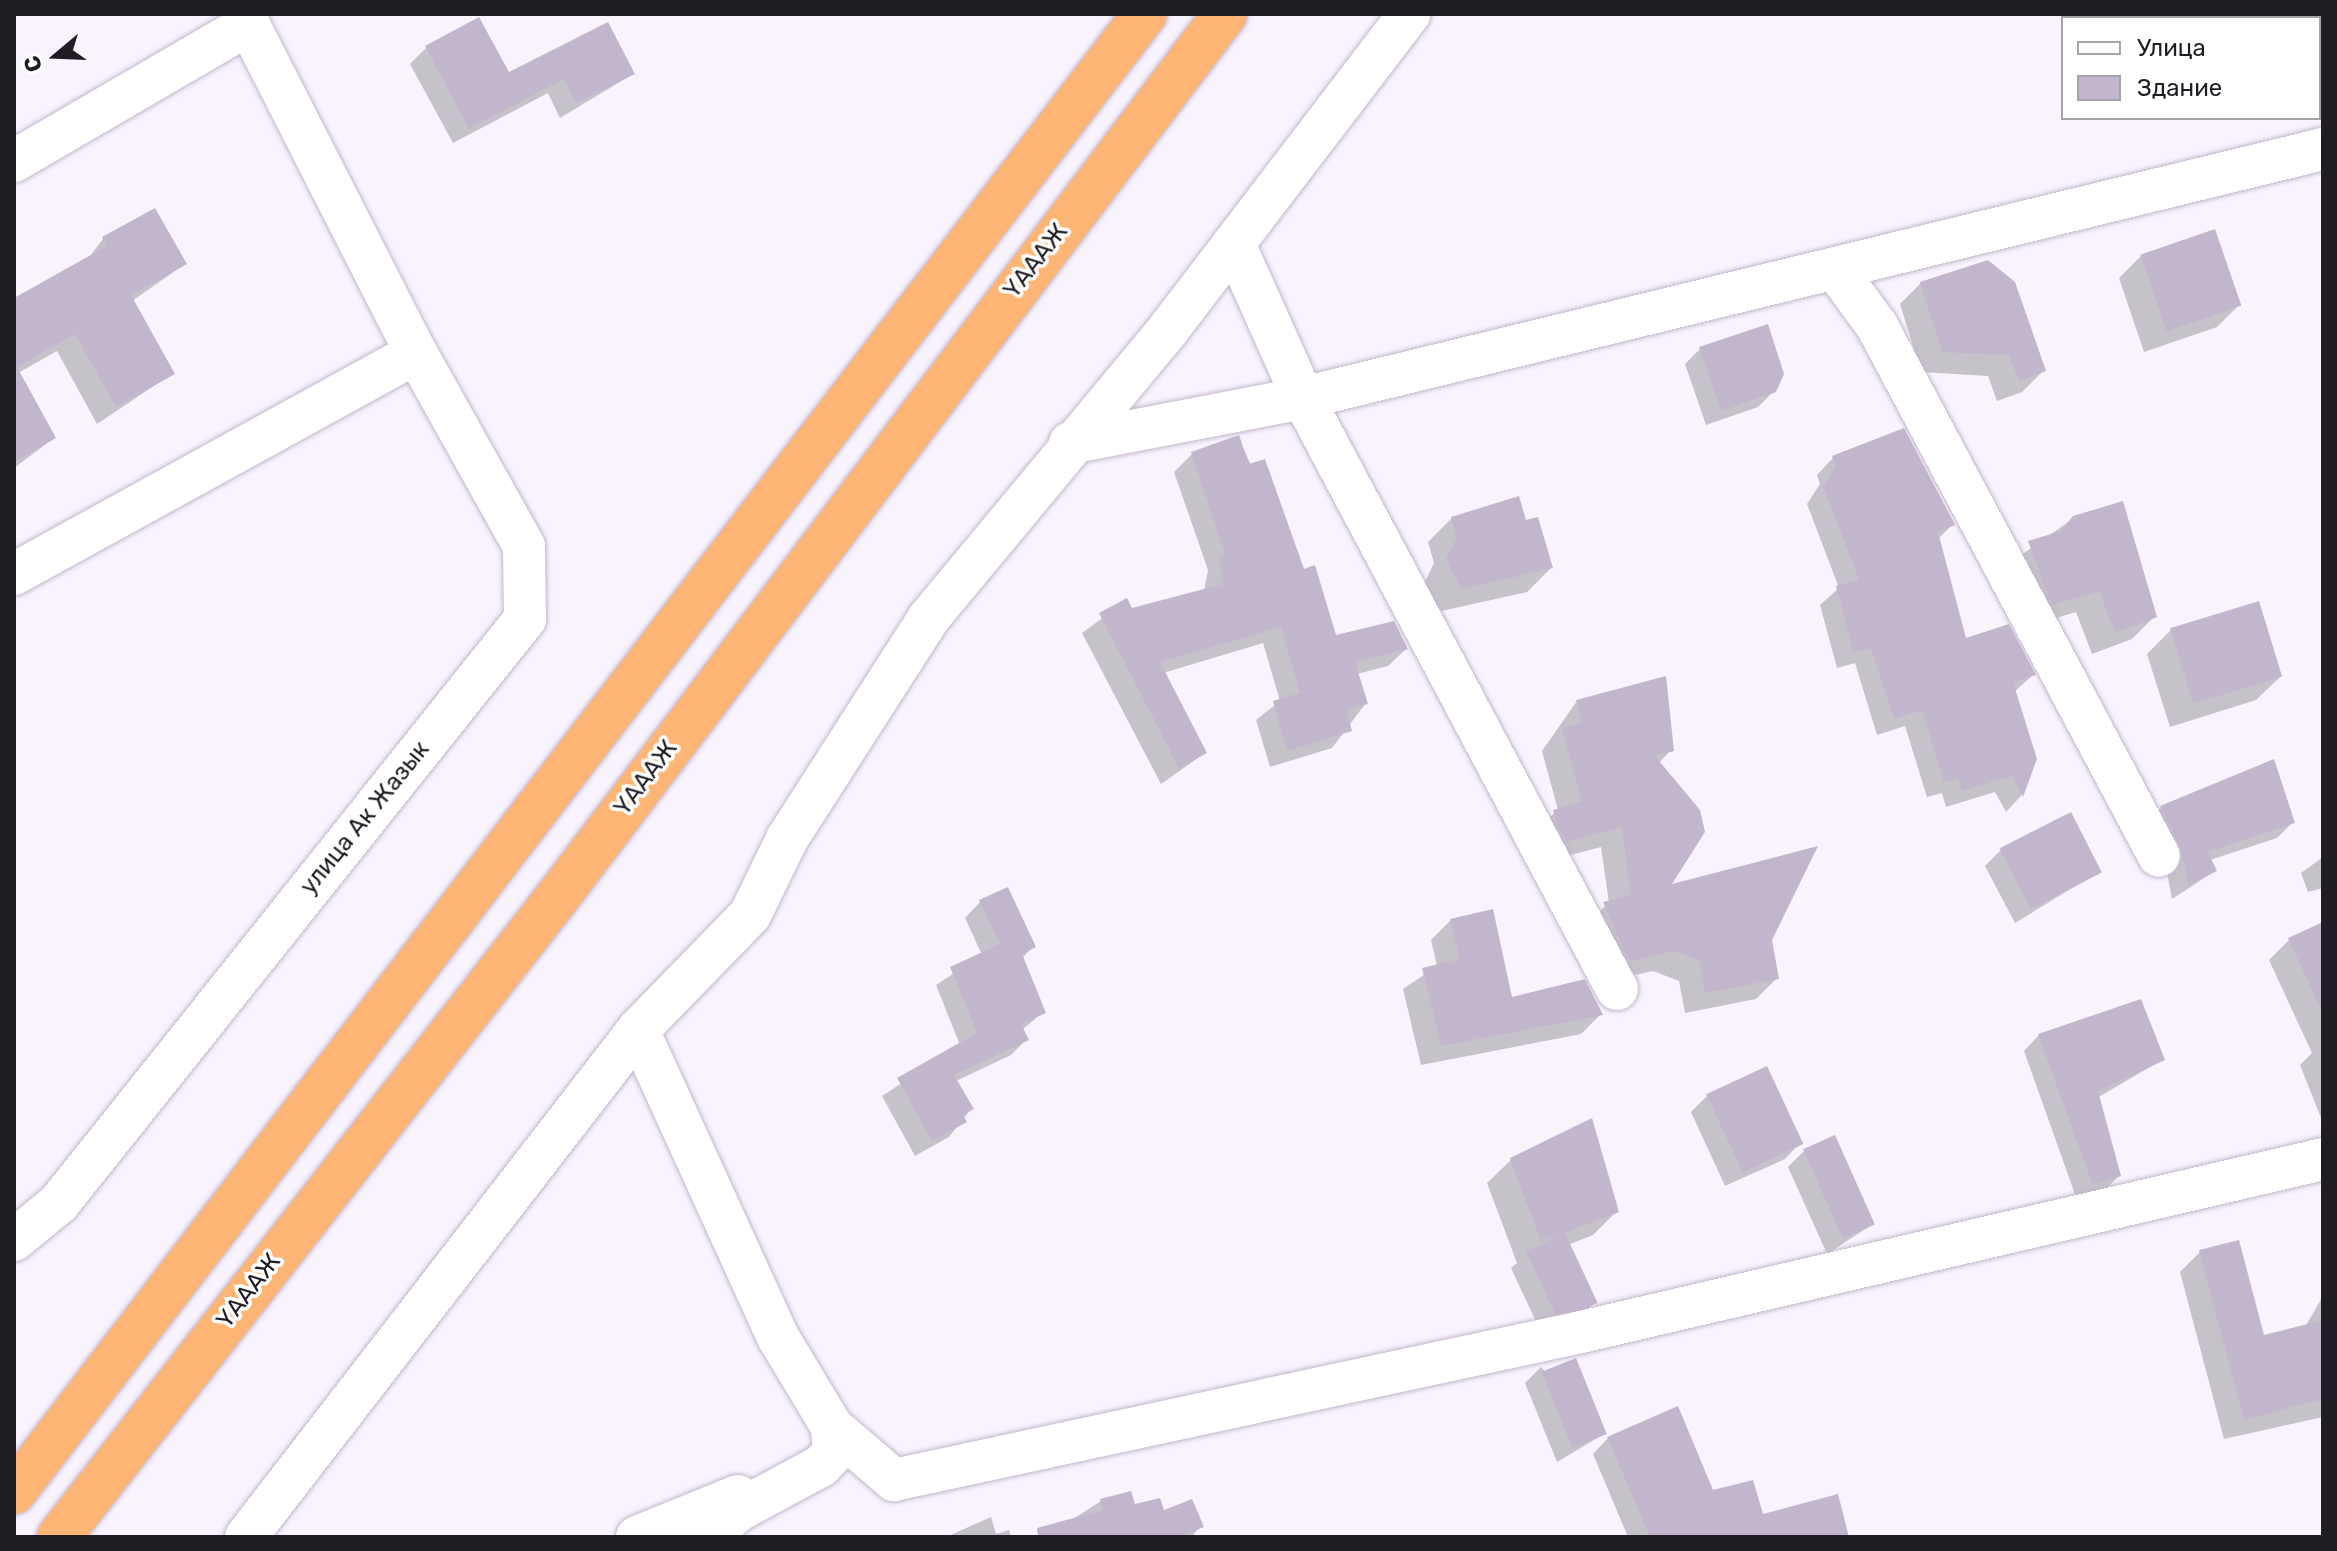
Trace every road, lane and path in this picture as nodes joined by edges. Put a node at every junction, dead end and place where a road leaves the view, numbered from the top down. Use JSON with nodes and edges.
{"nodes":[{"id":1,"x":1145,"y":14,"type":"edge"},
{"id":2,"x":1225,"y":14,"type":"edge"},
{"id":3,"x":1409,"y":14,"type":"edge"},
{"id":4,"x":246,"y":19,"type":"edge"},
{"id":5,"x":2323,"y":149,"type":"edge"},
{"id":6,"x":14,"y":161,"type":"edge"},
{"id":7,"x":1234,"y":244,"type":"junction"},
{"id":8,"x":1836,"y":270,"type":"junction"},
{"id":9,"x":416,"y":353,"type":"junction"},
{"id":10,"x":1303,"y":398,"type":"junction"},
{"id":11,"x":1070,"y":443,"type":"junction"},
{"id":12,"x":14,"y":574,"type":"edge"},
{"id":13,"x":2159,"y":856,"type":"dead end"},
{"id":14,"x":1617,"y":989,"type":"dead end"},
{"id":15,"x":638,"y":1030,"type":"junction"},
{"id":16,"x":2323,"y":1159,"type":"edge"},
{"id":17,"x":14,"y":1240,"type":"edge"},
{"id":18,"x":832,"y":1427,"type":"junction"},
{"id":19,"x":783,"y":1488,"type":"junction"},
{"id":20,"x":14,"y":1492,"type":"edge"},
{"id":21,"x":59,"y":1537,"type":"edge"},
{"id":22,"x":246,"y":1537,"type":"edge"},
{"id":23,"x":637,"y":1537,"type":"edge"},
{"id":24,"x":707,"y":1537,"type":"edge"}],
"edges":[{"from":1,"to":20,"type":"highway"},
{"from":2,"to":21,"type":"highway","name":"ҮАААЖ"},
{"from":3,"to":7,"type":"street"},
{"from":4,"to":6,"type":"street"},
{"from":4,"to":9,"type":"street","name":"улица Ак Жазык"},
{"from":5,"to":8,"type":"street"},
{"from":7,"to":10,"type":"street"},
{"from":7,"to":11,"type":"street"},
{"from":8,"to":10,"type":"street"},
{"from":8,"to":13,"type":"street"},
{"from":9,"to":12,"type":"street"},
{"from":9,"to":17,"type":"street","name":"улица Ак Жазык"},
{"from":10,"to":11,"type":"street"},
{"from":10,"to":14,"type":"street"},
{"from":11,"to":15,"type":"street"},
{"from":15,"to":18,"type":"street"},
{"from":15,"to":22,"type":"street"},
{"from":16,"to":18,"type":"street"},
{"from":18,"to":19,"type":"street"},
{"from":19,"to":23,"type":"street"},
{"from":19,"to":24,"type":"street"}]}
